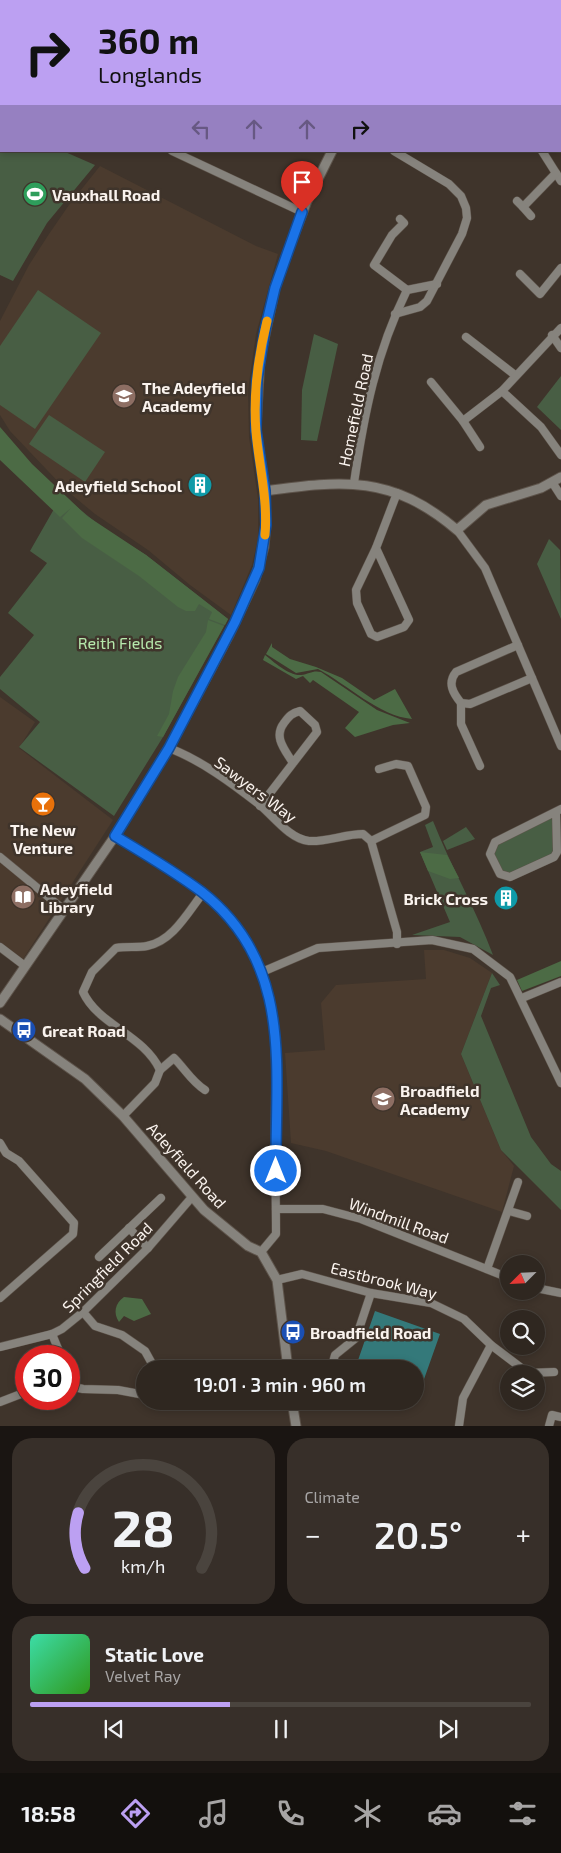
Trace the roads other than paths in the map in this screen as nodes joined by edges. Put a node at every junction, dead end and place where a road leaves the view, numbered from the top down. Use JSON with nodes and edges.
{"nodes":[{"id":1,"x":174,"y":152,"type":"edge"},
{"id":2,"x":332,"y":152,"type":"edge"},
{"id":3,"x":396,"y":152,"type":"edge"},
{"id":4,"x":543,"y":152,"type":"edge"},
{"id":5,"x":556,"y":174,"type":"junction"},
{"id":6,"x":561,"y":181,"type":"edge"},
{"id":7,"x":302,"y":212,"type":"junction"},
{"id":8,"x":531,"y":216,"type":"dead end"},
{"id":9,"x":400,"y":219,"type":"dead end"},
{"id":10,"x":561,"y":268,"type":"edge"},
{"id":11,"x":520,"y":274,"type":"dead end"},
{"id":12,"x":437,"y":284,"type":"junction"},
{"id":13,"x":407,"y":290,"type":"junction"},
{"id":14,"x":395,"y":314,"type":"junction"},
{"id":15,"x":561,"y":328,"type":"edge"},
{"id":16,"x":552,"y":335,"type":"junction"},
{"id":17,"x":466,"y":336,"type":"dead end"},
{"id":18,"x":561,"y":348,"type":"edge"},
{"id":19,"x":515,"y":375,"type":"junction"},
{"id":20,"x":431,"y":382,"type":"dead end"},
{"id":21,"x":502,"y":391,"type":"junction"},
{"id":22,"x":463,"y":421,"type":"junction"},
{"id":23,"x":480,"y":447,"type":"dead end"},
{"id":24,"x":561,"y":456,"type":"edge"},
{"id":25,"x":561,"y":477,"type":"edge"},
{"id":26,"x":552,"y":482,"type":"junction"},
{"id":27,"x":354,"y":483,"type":"junction"},
{"id":28,"x":265,"y":491,"type":"junction"},
{"id":29,"x":398,"y":493,"type":"junction"},
{"id":30,"x":561,"y":496,"type":"edge"},
{"id":31,"x":457,"y":530,"type":"junction"},
{"id":32,"x":376,"y":548,"type":"junction"},
{"id":33,"x":518,"y":645,"type":"junction"},
{"id":34,"x":532,"y":678,"type":"junction"},
{"id":35,"x":461,"y":703,"type":"junction"},
{"id":36,"x":561,"y":746,"type":"edge"},
{"id":37,"x":169,"y":748,"type":"junction"},
{"id":38,"x":293,"y":763,"type":"junction"},
{"id":39,"x":480,"y":766,"type":"dead end"},
{"id":40,"x":379,"y":769,"type":"dead end"},
{"id":41,"x":260,"y":806,"type":"junction"},
{"id":42,"x":559,"y":810,"type":"edge"},
{"id":43,"x":115,"y":836,"type":"junction"},
{"id":44,"x":371,"y":842,"type":"junction"},
{"id":45,"x":0,"y":857,"type":"edge"},
{"id":46,"x":203,"y":893,"type":"junction"},
{"id":47,"x":63,"y":909,"type":"junction"},
{"id":48,"x":396,"y":944,"type":"junction"},
{"id":49,"x":0,"y":947,"type":"edge"},
{"id":50,"x":25,"y":966,"type":"junction"},
{"id":51,"x":262,"y":972,"type":"junction"},
{"id":52,"x":561,"y":982,"type":"edge"},
{"id":53,"x":522,"y":998,"type":"junction"},
{"id":54,"x":0,"y":1003,"type":"edge"},
{"id":55,"x":0,"y":1019,"type":"edge"},
{"id":56,"x":160,"y":1070,"type":"junction"},
{"id":57,"x":561,"y":1083,"type":"edge"},
{"id":58,"x":205,"y":1090,"type":"dead end"},
{"id":59,"x":123,"y":1116,"type":"junction"},
{"id":60,"x":0,"y":1143,"type":"edge"},
{"id":61,"x":3,"y":1156,"type":"edge"},
{"id":62,"x":518,"y":1182,"type":"dead end"},
{"id":63,"x":192,"y":1197,"type":"junction"},
{"id":64,"x":161,"y":1198,"type":"dead end"},
{"id":65,"x":276,"y":1209,"type":"junction"},
{"id":66,"x":509,"y":1211,"type":"junction"},
{"id":67,"x":527,"y":1216,"type":"dead end"},
{"id":68,"x":129,"y":1228,"type":"junction"},
{"id":69,"x":148,"y":1248,"type":"junction"},
{"id":70,"x":261,"y":1252,"type":"junction"},
{"id":71,"x":99,"y":1257,"type":"dead end"},
{"id":72,"x":487,"y":1270,"type":"junction"},
{"id":73,"x":500,"y":1275,"type":"edge"},
{"id":74,"x":277,"y":1280,"type":"junction"},
{"id":75,"x":545,"y":1290,"type":"edge"},
{"id":76,"x":372,"y":1293,"type":"junction"},
{"id":77,"x":561,"y":1293,"type":"edge"},
{"id":78,"x":0,"y":1298,"type":"edge"},
{"id":79,"x":83,"y":1312,"type":"junction"},
{"id":80,"x":52,"y":1334,"type":"junction"},
{"id":81,"x":56,"y":1345,"type":"edge"},
{"id":82,"x":490,"y":1345,"type":"junction"},
{"id":83,"x":0,"y":1347,"type":"edge"},
{"id":84,"x":150,"y":1360,"type":"edge"},
{"id":85,"x":287,"y":1360,"type":"edge"},
{"id":86,"x":334,"y":1360,"type":"edge"},
{"id":87,"x":554,"y":1372,"type":"dead end"},
{"id":88,"x":80,"y":1389,"type":"edge"},
{"id":89,"x":136,"y":1393,"type":"edge"},
{"id":90,"x":15,"y":1396,"type":"edge"},
{"id":91,"x":0,"y":1402,"type":"edge"},
{"id":92,"x":293,"y":1410,"type":"edge"},
{"id":93,"x":561,"y":1416,"type":"edge"},
{"id":94,"x":296,"y":1426,"type":"edge"},
{"id":95,"x":458,"y":1426,"type":"edge"},
{"id":96,"x":549,"y":1426,"type":"edge"}],
"edges":[{"from":1,"to":7,"type":"street"},
{"from":2,"to":7,"type":"street"},
{"from":3,"to":12,"type":"street"},
{"from":4,"to":5,"type":"street"},
{"from":5,"to":6,"type":"street"},
{"from":5,"to":8,"type":"street"},
{"from":7,"to":28,"type":"street"},
{"from":9,"to":13,"type":"street"},
{"from":10,"to":11,"type":"street"},
{"from":12,"to":13,"type":"street"},
{"from":12,"to":14,"type":"street"},
{"from":13,"to":14,"type":"street","name":"Homefield Road"},
{"from":14,"to":27,"type":"street","name":"Homefield Road"},
{"from":15,"to":16,"type":"street"},
{"from":16,"to":18,"type":"street"},
{"from":16,"to":19,"type":"street"},
{"from":17,"to":19,"type":"street"},
{"from":19,"to":21,"type":"street"},
{"from":20,"to":22,"type":"street"},
{"from":21,"to":22,"type":"street"},
{"from":21,"to":24,"type":"street"},
{"from":22,"to":23,"type":"street"},
{"from":25,"to":26,"type":"street"},
{"from":26,"to":30,"type":"street"},
{"from":26,"to":31,"type":"street"},
{"from":27,"to":28,"type":"street"},
{"from":27,"to":29,"type":"street"},
{"from":28,"to":37,"type":"street"},
{"from":29,"to":31,"type":"street"},
{"from":29,"to":32,"type":"street"},
{"from":31,"to":33,"type":"street"},
{"from":32,"to":32,"type":"street"},
{"from":33,"to":34,"type":"street"},
{"from":33,"to":35,"type":"street"},
{"from":34,"to":35,"type":"street"},
{"from":34,"to":36,"type":"street"},
{"from":35,"to":39,"type":"street"},
{"from":37,"to":41,"type":"street","name":"Sawyers Way"},
{"from":37,"to":43,"type":"street"},
{"from":38,"to":38,"type":"street"},
{"from":38,"to":41,"type":"street"},
{"from":40,"to":44,"type":"street"},
{"from":41,"to":44,"type":"street","name":"Sawyers Way"},
{"from":42,"to":42,"type":"street"},
{"from":43,"to":46,"type":"street"},
{"from":43,"to":47,"type":"street"},
{"from":44,"to":48,"type":"street"},
{"from":45,"to":47,"type":"street"},
{"from":46,"to":51,"type":"street"},
{"from":46,"to":56,"type":"street"},
{"from":47,"to":50,"type":"street"},
{"from":48,"to":51,"type":"street"},
{"from":48,"to":53,"type":"street"},
{"from":49,"to":50,"type":"street"},
{"from":50,"to":54,"type":"street"},
{"from":51,"to":65,"type":"street"},
{"from":52,"to":53,"type":"street"},
{"from":53,"to":57,"type":"street"},
{"from":55,"to":59,"type":"street","name":"Adeyfield Road"},
{"from":56,"to":58,"type":"street"},
{"from":56,"to":59,"type":"street"},
{"from":59,"to":63,"type":"street","name":"Adeyfield Road"},
{"from":60,"to":61,"type":"street"},
{"from":61,"to":78,"type":"street"},
{"from":62,"to":66,"type":"street"},
{"from":63,"to":69,"type":"street","name":"Springfield Road"},
{"from":63,"to":70,"type":"street","name":"Adeyfield Road"},
{"from":64,"to":68,"type":"street"},
{"from":65,"to":70,"type":"street"},
{"from":65,"to":72,"type":"street","name":"Windmill Road"},
{"from":66,"to":67,"type":"street"},
{"from":66,"to":72,"type":"street"},
{"from":68,"to":69,"type":"street"},
{"from":68,"to":71,"type":"street"},
{"from":69,"to":79,"type":"street","name":"Springfield Road"},
{"from":70,"to":74,"type":"street","name":"Adeyfield Road"},
{"from":72,"to":73,"type":"street","name":"Windmill Road"},
{"from":74,"to":76,"type":"street","name":"Eastbrook Way"},
{"from":74,"to":85,"type":"street","name":"Adeyfield Road"},
{"from":75,"to":77,"type":"street"},
{"from":76,"to":82,"type":"street","name":"Eastbrook Way"},
{"from":76,"to":86,"type":"street"},
{"from":79,"to":80,"type":"street","name":"Springfield Road"},
{"from":79,"to":84,"type":"street"},
{"from":80,"to":81,"type":"street"},
{"from":80,"to":83,"type":"street","name":"Springfield Road"},
{"from":82,"to":87,"type":"street","name":"Eastbrook Way"},
{"from":82,"to":95,"type":"street"},
{"from":88,"to":89,"type":"street"},
{"from":90,"to":91,"type":"street"},
{"from":92,"to":94,"type":"street"},
{"from":93,"to":96,"type":"street"}]}
